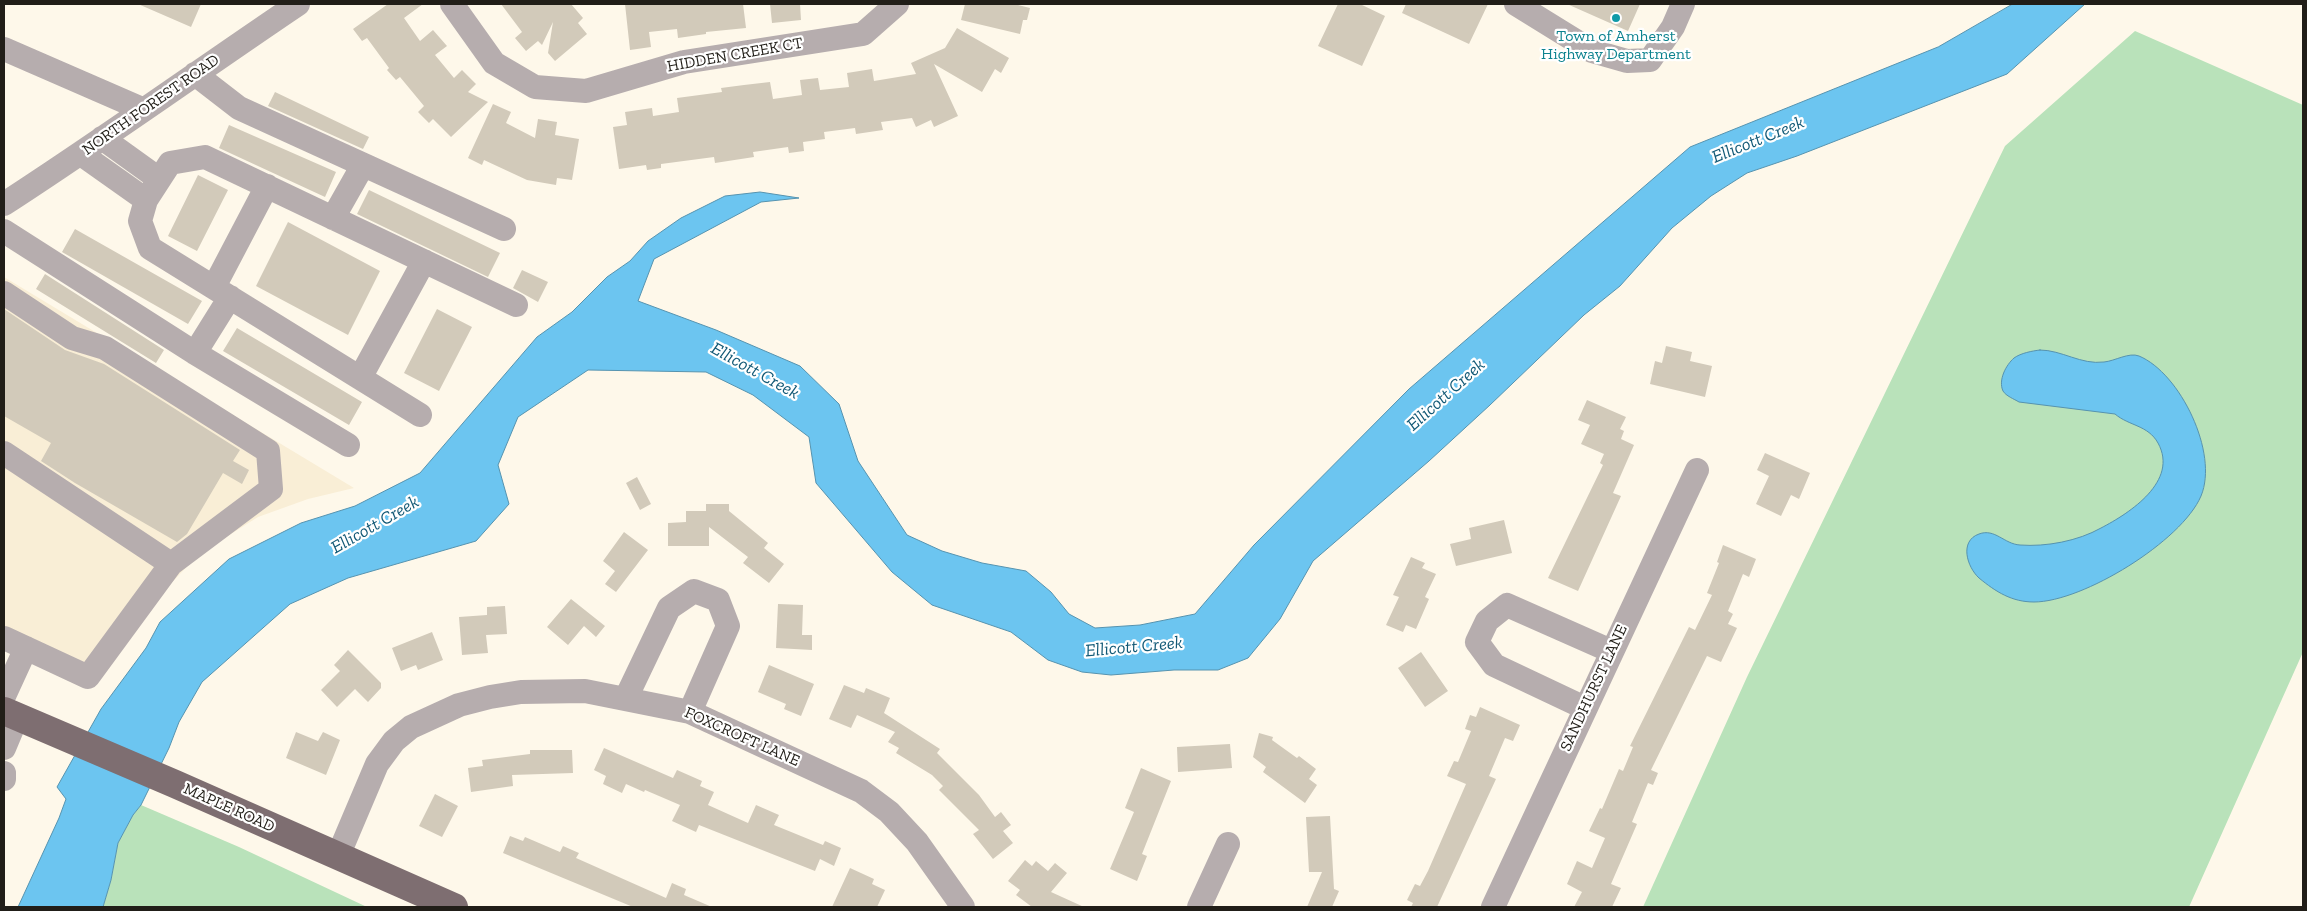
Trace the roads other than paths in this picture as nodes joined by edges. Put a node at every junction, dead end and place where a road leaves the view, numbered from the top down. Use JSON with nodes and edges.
{"nodes":[{"id":1,"x":298,"y":4,"type":"edge"},
{"id":2,"x":452,"y":4,"type":"edge"},
{"id":3,"x":897,"y":4,"type":"edge"},
{"id":4,"x":1516,"y":4,"type":"edge"},
{"id":5,"x":1683,"y":4,"type":"edge"},
{"id":6,"x":4,"y":49,"type":"edge"},
{"id":7,"x":195,"y":74,"type":"junction"},
{"id":8,"x":142,"y":109,"type":"junction"},
{"id":9,"x":102,"y":138,"type":"junction"},
{"id":10,"x":81,"y":154,"type":"junction"},
{"id":11,"x":363,"y":165,"type":"junction"},
{"id":12,"x":159,"y":180,"type":"junction"},
{"id":13,"x":267,"y":186,"type":"junction"},
{"id":14,"x":146,"y":200,"type":"junction"},
{"id":15,"x":4,"y":204,"type":"edge"},
{"id":16,"x":333,"y":218,"type":"junction"},
{"id":17,"x":504,"y":229,"type":"dead end"},
{"id":18,"x":4,"y":231,"type":"edge"},
{"id":19,"x":424,"y":261,"type":"junction"},
{"id":20,"x":222,"y":292,"type":"junction"},
{"id":21,"x":4,"y":294,"type":"edge"},
{"id":22,"x":516,"y":305,"type":"dead end"},
{"id":23,"x":195,"y":353,"type":"junction"},
{"id":24,"x":360,"y":378,"type":"junction"},
{"id":25,"x":420,"y":415,"type":"dead end"},
{"id":26,"x":348,"y":445,"type":"dead end"},
{"id":27,"x":6,"y":459,"type":"edge"},
{"id":28,"x":1698,"y":470,"type":"dead end"},
{"id":29,"x":171,"y":564,"type":"junction"},
{"id":30,"x":4,"y":638,"type":"edge"},
{"id":31,"x":26,"y":648,"type":"junction"},
{"id":32,"x":1611,"y":651,"type":"junction"},
{"id":33,"x":626,"y":698,"type":"junction"},
{"id":34,"x":8,"y":708,"type":"edge"},
{"id":35,"x":1585,"y":708,"type":"junction"},
{"id":36,"x":690,"y":712,"type":"junction"},
{"id":37,"x":4,"y":748,"type":"edge"},
{"id":38,"x":4,"y":774,"type":"edge"},
{"id":39,"x":4,"y":779,"type":"edge"},
{"id":40,"x":1228,"y":844,"type":"dead end"},
{"id":41,"x":338,"y":856,"type":"junction"},
{"id":42,"x":454,"y":907,"type":"edge"},
{"id":43,"x":963,"y":907,"type":"edge"},
{"id":44,"x":1199,"y":907,"type":"edge"},
{"id":45,"x":1493,"y":907,"type":"edge"}],
"edges":[{"from":1,"to":7,"type":"street","name":"NORTH FOREST ROAD"},
{"from":2,"to":3,"type":"street","name":"HIDDEN CREEK CT"},
{"from":4,"to":5,"type":"street"},
{"from":6,"to":8,"type":"street"},
{"from":7,"to":8,"type":"street","name":"NORTH FOREST ROAD"},
{"from":7,"to":11,"type":"street"},
{"from":8,"to":9,"type":"street","name":"NORTH FOREST ROAD"},
{"from":9,"to":10,"type":"street","name":"NORTH FOREST ROAD"},
{"from":9,"to":12,"type":"street"},
{"from":10,"to":14,"type":"street"},
{"from":10,"to":15,"type":"street","name":"NORTH FOREST ROAD"},
{"from":11,"to":16,"type":"street"},
{"from":11,"to":17,"type":"street"},
{"from":12,"to":13,"type":"street"},
{"from":12,"to":14,"type":"street"},
{"from":13,"to":16,"type":"street"},
{"from":13,"to":20,"type":"street"},
{"from":14,"to":20,"type":"street"},
{"from":16,"to":19,"type":"street"},
{"from":18,"to":23,"type":"street"},
{"from":19,"to":22,"type":"street"},
{"from":19,"to":24,"type":"street"},
{"from":20,"to":23,"type":"street"},
{"from":20,"to":24,"type":"street"},
{"from":21,"to":29,"type":"street"},
{"from":23,"to":26,"type":"street"},
{"from":24,"to":25,"type":"street"},
{"from":27,"to":29,"type":"street"},
{"from":28,"to":32,"type":"street","name":"SANDHURST LANE"},
{"from":29,"to":31,"type":"street"},
{"from":30,"to":31,"type":"street"},
{"from":31,"to":34,"type":"street"},
{"from":32,"to":35,"type":"street","name":"SANDHURST LANE"},
{"from":32,"to":35,"type":"street"},
{"from":33,"to":36,"type":"street","name":"FOXCROFT LANE"},
{"from":33,"to":36,"type":"street"},
{"from":33,"to":41,"type":"street","name":"FOXCROFT LANE"},
{"from":34,"to":37,"type":"street"},
{"from":34,"to":41,"type":"main road","name":"MAPLE ROAD"},
{"from":35,"to":45,"type":"street","name":"SANDHURST LANE"},
{"from":36,"to":43,"type":"street","name":"FOXCROFT LANE"},
{"from":38,"to":39,"type":"street"},
{"from":40,"to":44,"type":"street"},
{"from":41,"to":42,"type":"main road","name":"MAPLE ROAD"}]}
